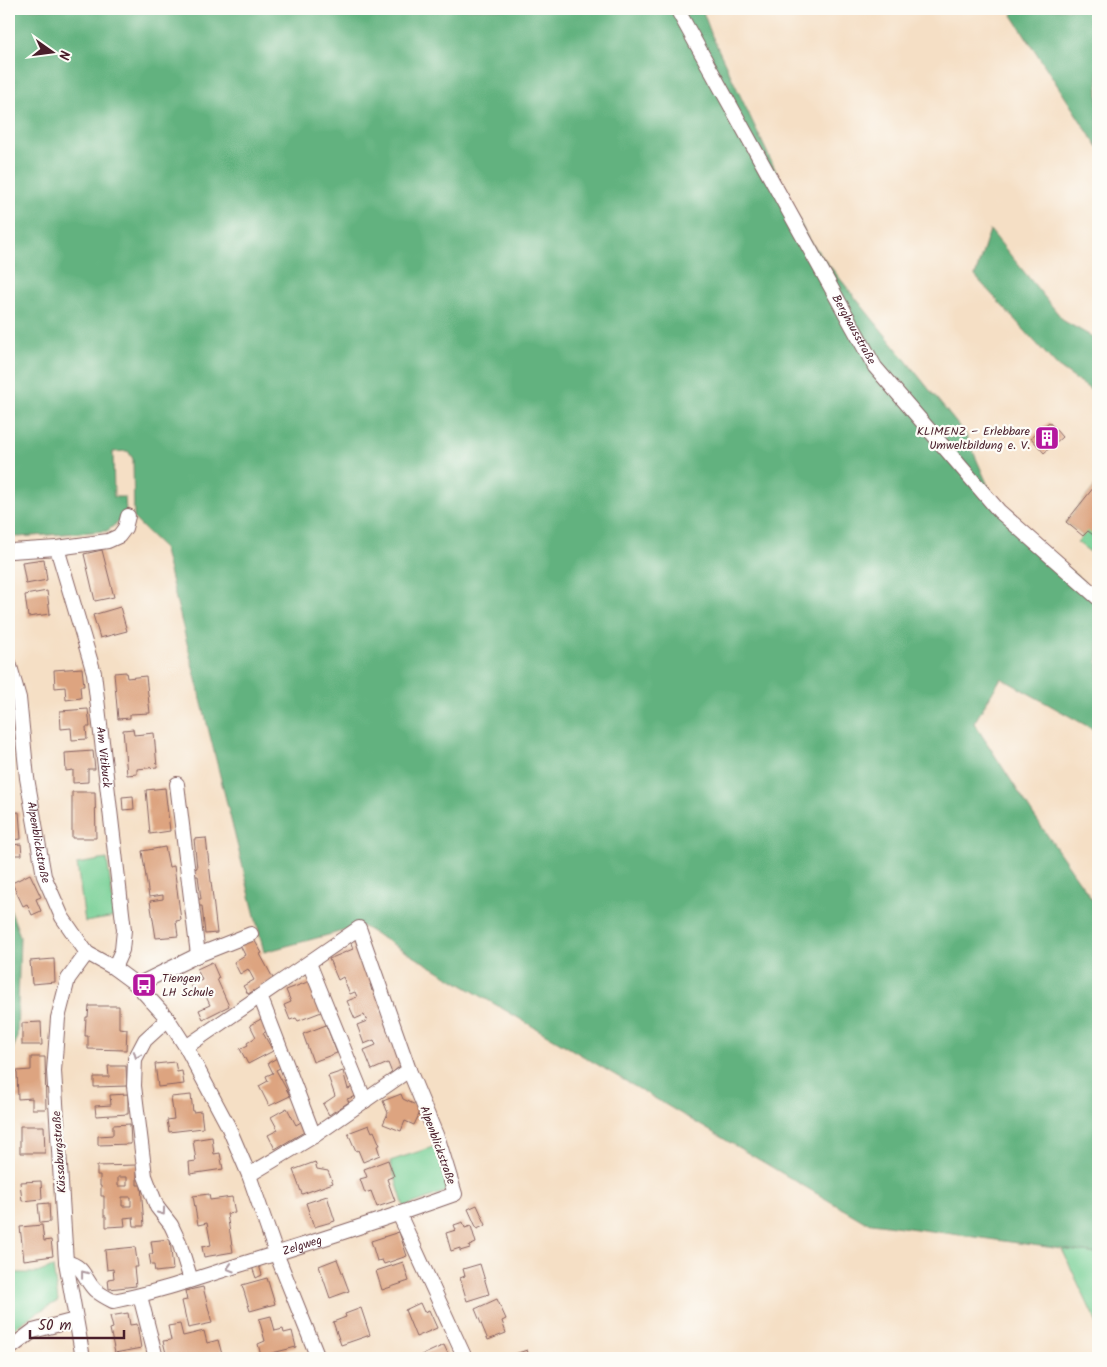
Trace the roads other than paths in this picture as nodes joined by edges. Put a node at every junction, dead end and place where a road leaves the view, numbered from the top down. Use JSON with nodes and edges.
{"nodes":[{"id":1,"x":678,"y":9,"type":"edge"},
{"id":2,"x":128,"y":516,"type":"dead end"},
{"id":3,"x":57,"y":548,"type":"junction"},
{"id":4,"x":9,"y":550,"type":"edge"},
{"id":5,"x":1098,"y":598,"type":"edge"},
{"id":6,"x":9,"y":663,"type":"edge"},
{"id":7,"x":176,"y":784,"type":"dead end"},
{"id":8,"x":251,"y":934,"type":"dead end"},
{"id":9,"x":87,"y":952,"type":"junction"},
{"id":10,"x":198,"y":955,"type":"junction"},
{"id":11,"x":309,"y":963,"type":"junction"},
{"id":12,"x":114,"y":968,"type":"junction"},
{"id":13,"x":137,"y":985,"type":"junction"},
{"id":14,"x":260,"y":996,"type":"junction"},
{"id":15,"x":168,"y":1019,"type":"junction"},
{"id":16,"x":186,"y":1047,"type":"junction"},
{"id":17,"x":409,"y":1070,"type":"junction"},
{"id":18,"x":365,"y":1101,"type":"junction"},
{"id":19,"x":314,"y":1136,"type":"junction"},
{"id":20,"x":249,"y":1175,"type":"junction"},
{"id":21,"x":399,"y":1214,"type":"junction"},
{"id":22,"x":276,"y":1253,"type":"junction"},
{"id":23,"x":66,"y":1262,"type":"junction"},
{"id":24,"x":191,"y":1280,"type":"junction"},
{"id":25,"x":140,"y":1296,"type":"junction"},
{"id":26,"x":75,"y":1320,"type":"junction"},
{"id":27,"x":9,"y":1349,"type":"edge"},
{"id":28,"x":83,"y":1358,"type":"edge"},
{"id":29,"x":156,"y":1358,"type":"edge"},
{"id":30,"x":318,"y":1358,"type":"edge"},
{"id":31,"x":465,"y":1358,"type":"edge"}],
"edges":[{"from":1,"to":5,"type":"street","name":"Berghausstraße"},
{"from":2,"to":3,"type":"street"},
{"from":3,"to":4,"type":"street"},
{"from":3,"to":12,"type":"street","name":"Am Vitibuck"},
{"from":6,"to":9,"type":"street","name":"Alpenblickstraße"},
{"from":7,"to":10,"type":"street"},
{"from":8,"to":10,"type":"street"},
{"from":9,"to":12,"type":"street","name":"Alpenblickstraße"},
{"from":9,"to":23,"type":"street","name":"Küssaburgstraße"},
{"from":10,"to":13,"type":"street"},
{"from":11,"to":14,"type":"street","name":"Alpenblickstraße"},
{"from":11,"to":17,"type":"street","name":"Alpenblickstraße"},
{"from":11,"to":18,"type":"street"},
{"from":12,"to":13,"type":"street","name":"Alpenblickstraße"},
{"from":13,"to":15,"type":"street","name":"Alpenblickstraße"},
{"from":14,"to":16,"type":"street","name":"Alpenblickstraße"},
{"from":14,"to":19,"type":"street"},
{"from":15,"to":16,"type":"street","name":"Alpenblickstraße"},
{"from":15,"to":24,"type":"street","one_way":true},
{"from":16,"to":20,"type":"street","name":"Alpenblickstraße"},
{"from":17,"to":18,"type":"street"},
{"from":17,"to":21,"type":"street","name":"Alpenblickstraße"},
{"from":18,"to":19,"type":"street"},
{"from":19,"to":20,"type":"street"},
{"from":20,"to":22,"type":"street","name":"Alpenblickstraße"},
{"from":21,"to":22,"type":"street","name":"Zelgweg"},
{"from":21,"to":31,"type":"street"},
{"from":22,"to":24,"type":"street","name":"Zelgweg","one_way":true},
{"from":22,"to":30,"type":"street","name":"Alpenblickstraße"},
{"from":25,"to":23,"type":"street","name":"Zelgweg","one_way":true},
{"from":23,"to":26,"type":"street","name":"Küssaburgstraße"},
{"from":24,"to":25,"type":"street","name":"Zelgweg"},
{"from":25,"to":29,"type":"street"},
{"from":26,"to":27,"type":"street"},
{"from":26,"to":28,"type":"street","name":"Küssaburgstraße"}]}
